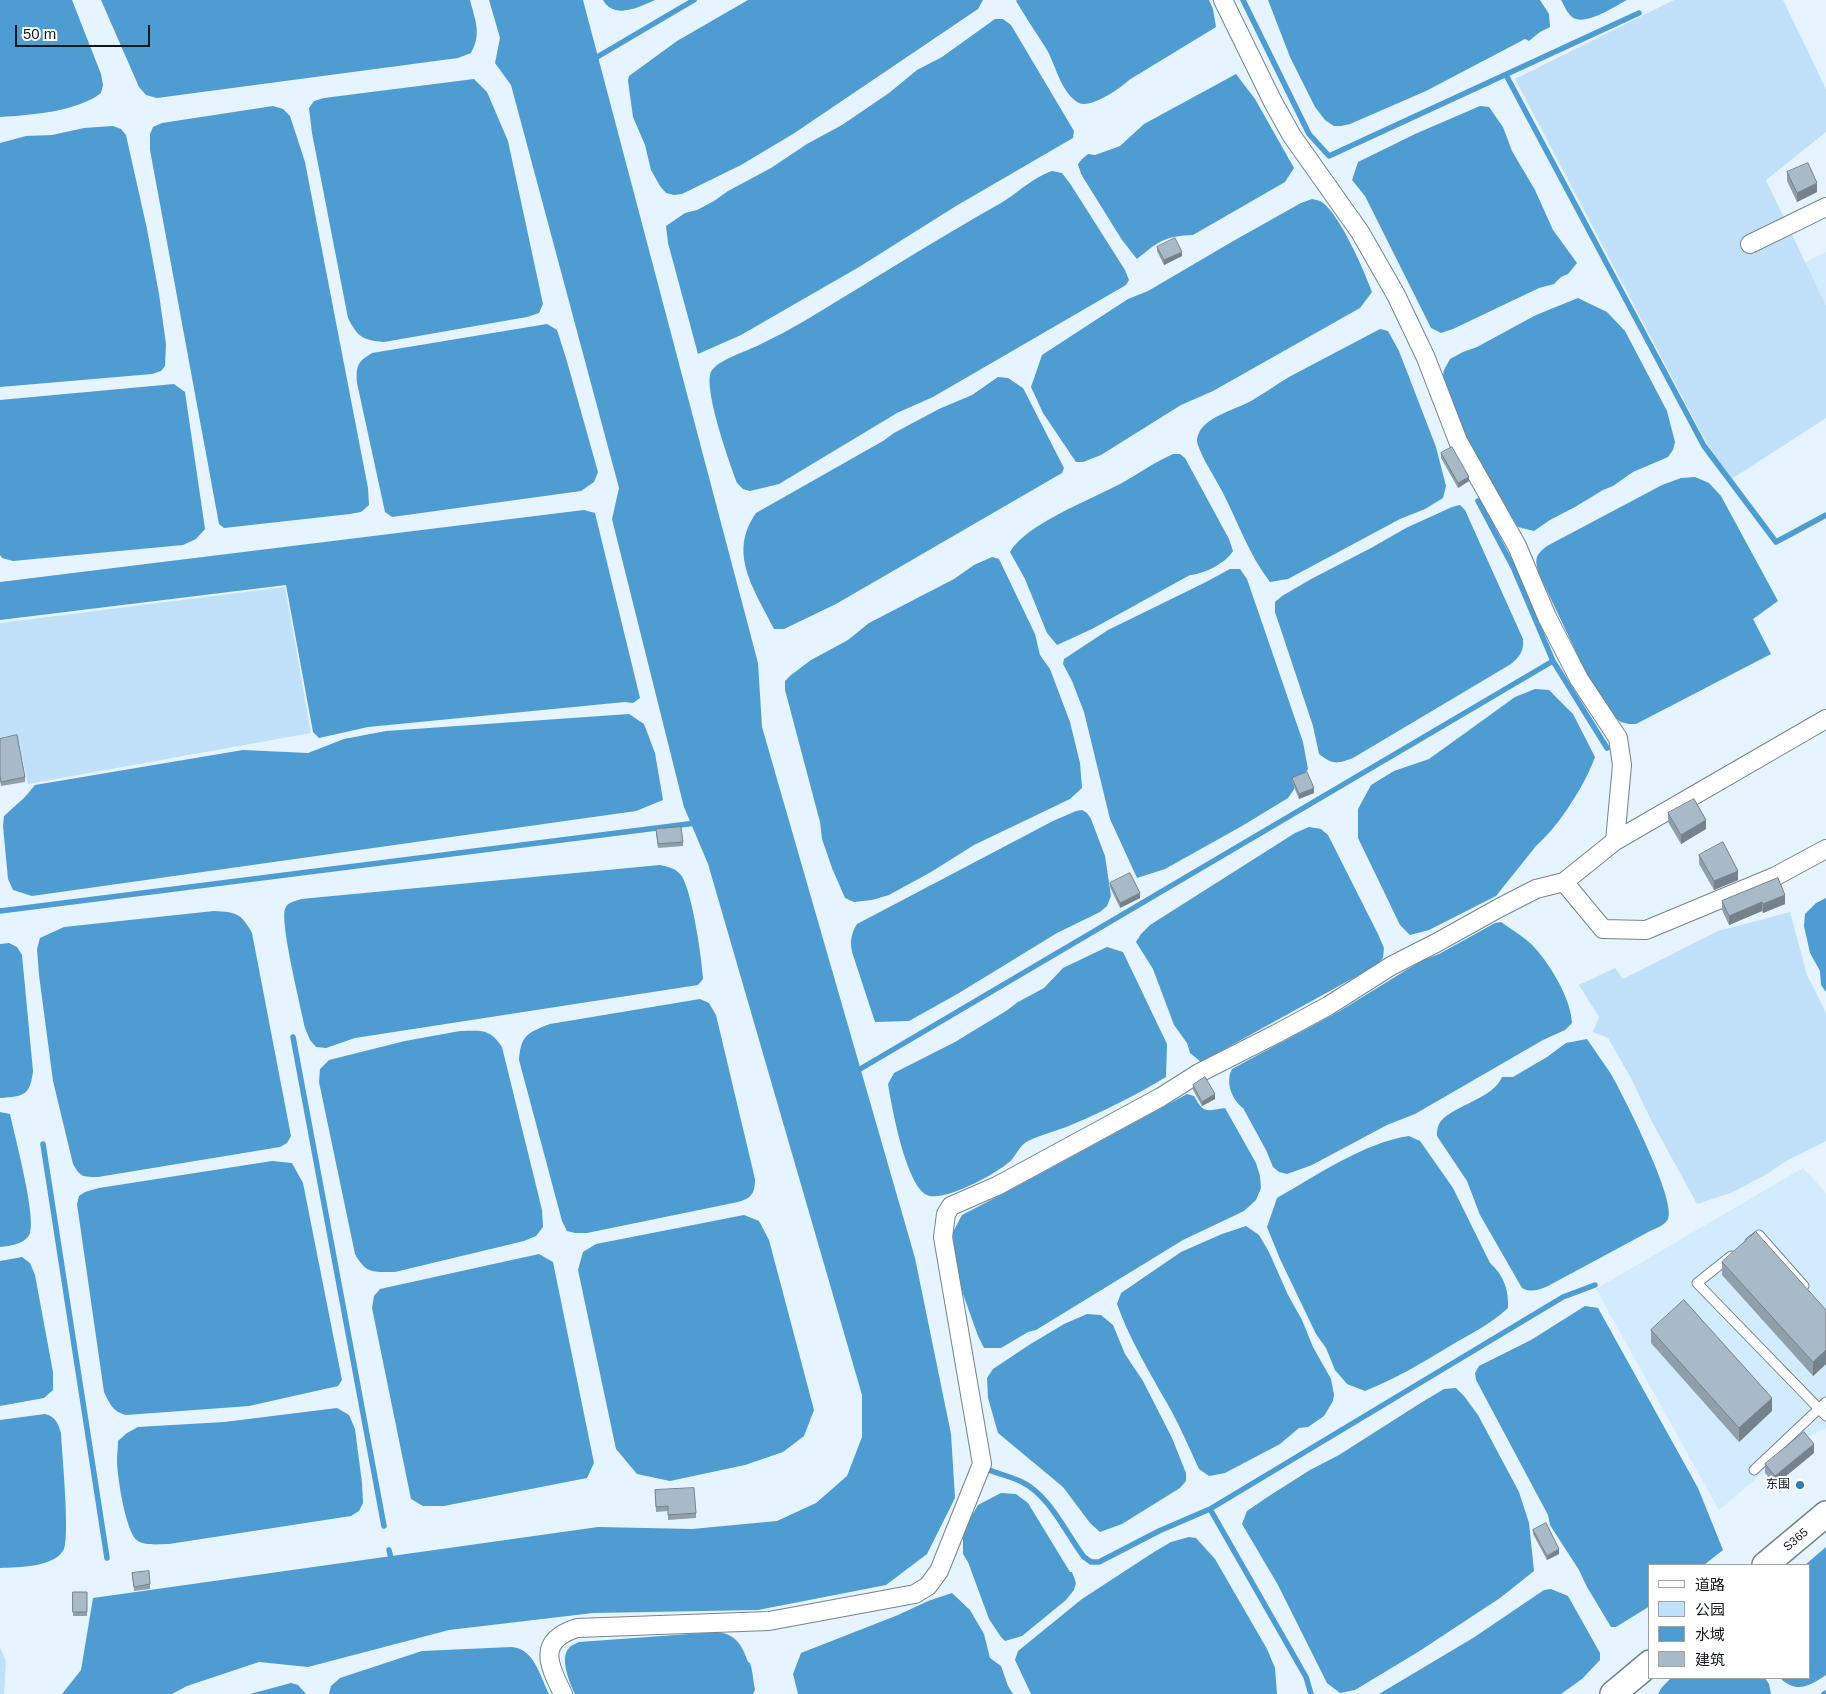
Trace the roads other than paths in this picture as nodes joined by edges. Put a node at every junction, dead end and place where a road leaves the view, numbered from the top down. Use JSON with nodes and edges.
{"nodes":[{"id":1,"x":1223,"y":0,"type":"edge"},
{"id":2,"x":1826,"y":207,"type":"edge"},
{"id":3,"x":1750,"y":244,"type":"dead end"},
{"id":4,"x":1826,"y":719,"type":"edge"},
{"id":5,"x":1615,"y":841,"type":"junction"},
{"id":6,"x":1826,"y":848,"type":"edge"},
{"id":7,"x":1564,"y":882,"type":"junction"},
{"id":8,"x":1743,"y":1247,"type":"edge"},
{"id":9,"x":1735,"y":1253,"type":"edge"},
{"id":10,"x":1808,"y":1290,"type":"edge"},
{"id":11,"x":1822,"y":1406,"type":"edge"},
{"id":12,"x":1826,"y":1416,"type":"edge"},
{"id":13,"x":1754,"y":1470,"type":"dead end"},
{"id":14,"x":1826,"y":1514,"type":"edge"},
{"id":15,"x":1766,"y":1564,"type":"edge"},
{"id":16,"x":1648,"y":1665,"type":"edge"},
{"id":17,"x":563,"y":1694,"type":"edge"},
{"id":18,"x":1614,"y":1694,"type":"edge"}],
"edges":[{"from":1,"to":5,"type":"street"},
{"from":2,"to":3,"type":"street"},
{"from":4,"to":5,"type":"street"},
{"from":5,"to":7,"type":"street"},
{"from":6,"to":7,"type":"street"},
{"from":7,"to":17,"type":"street"},
{"from":8,"to":10,"type":"lane"},
{"from":9,"to":11,"type":"lane"},
{"from":11,"to":12,"type":"lane"},
{"from":11,"to":13,"type":"lane"},
{"from":14,"to":15,"type":"street","name":"S365"},
{"from":16,"to":18,"type":"street"}]}
